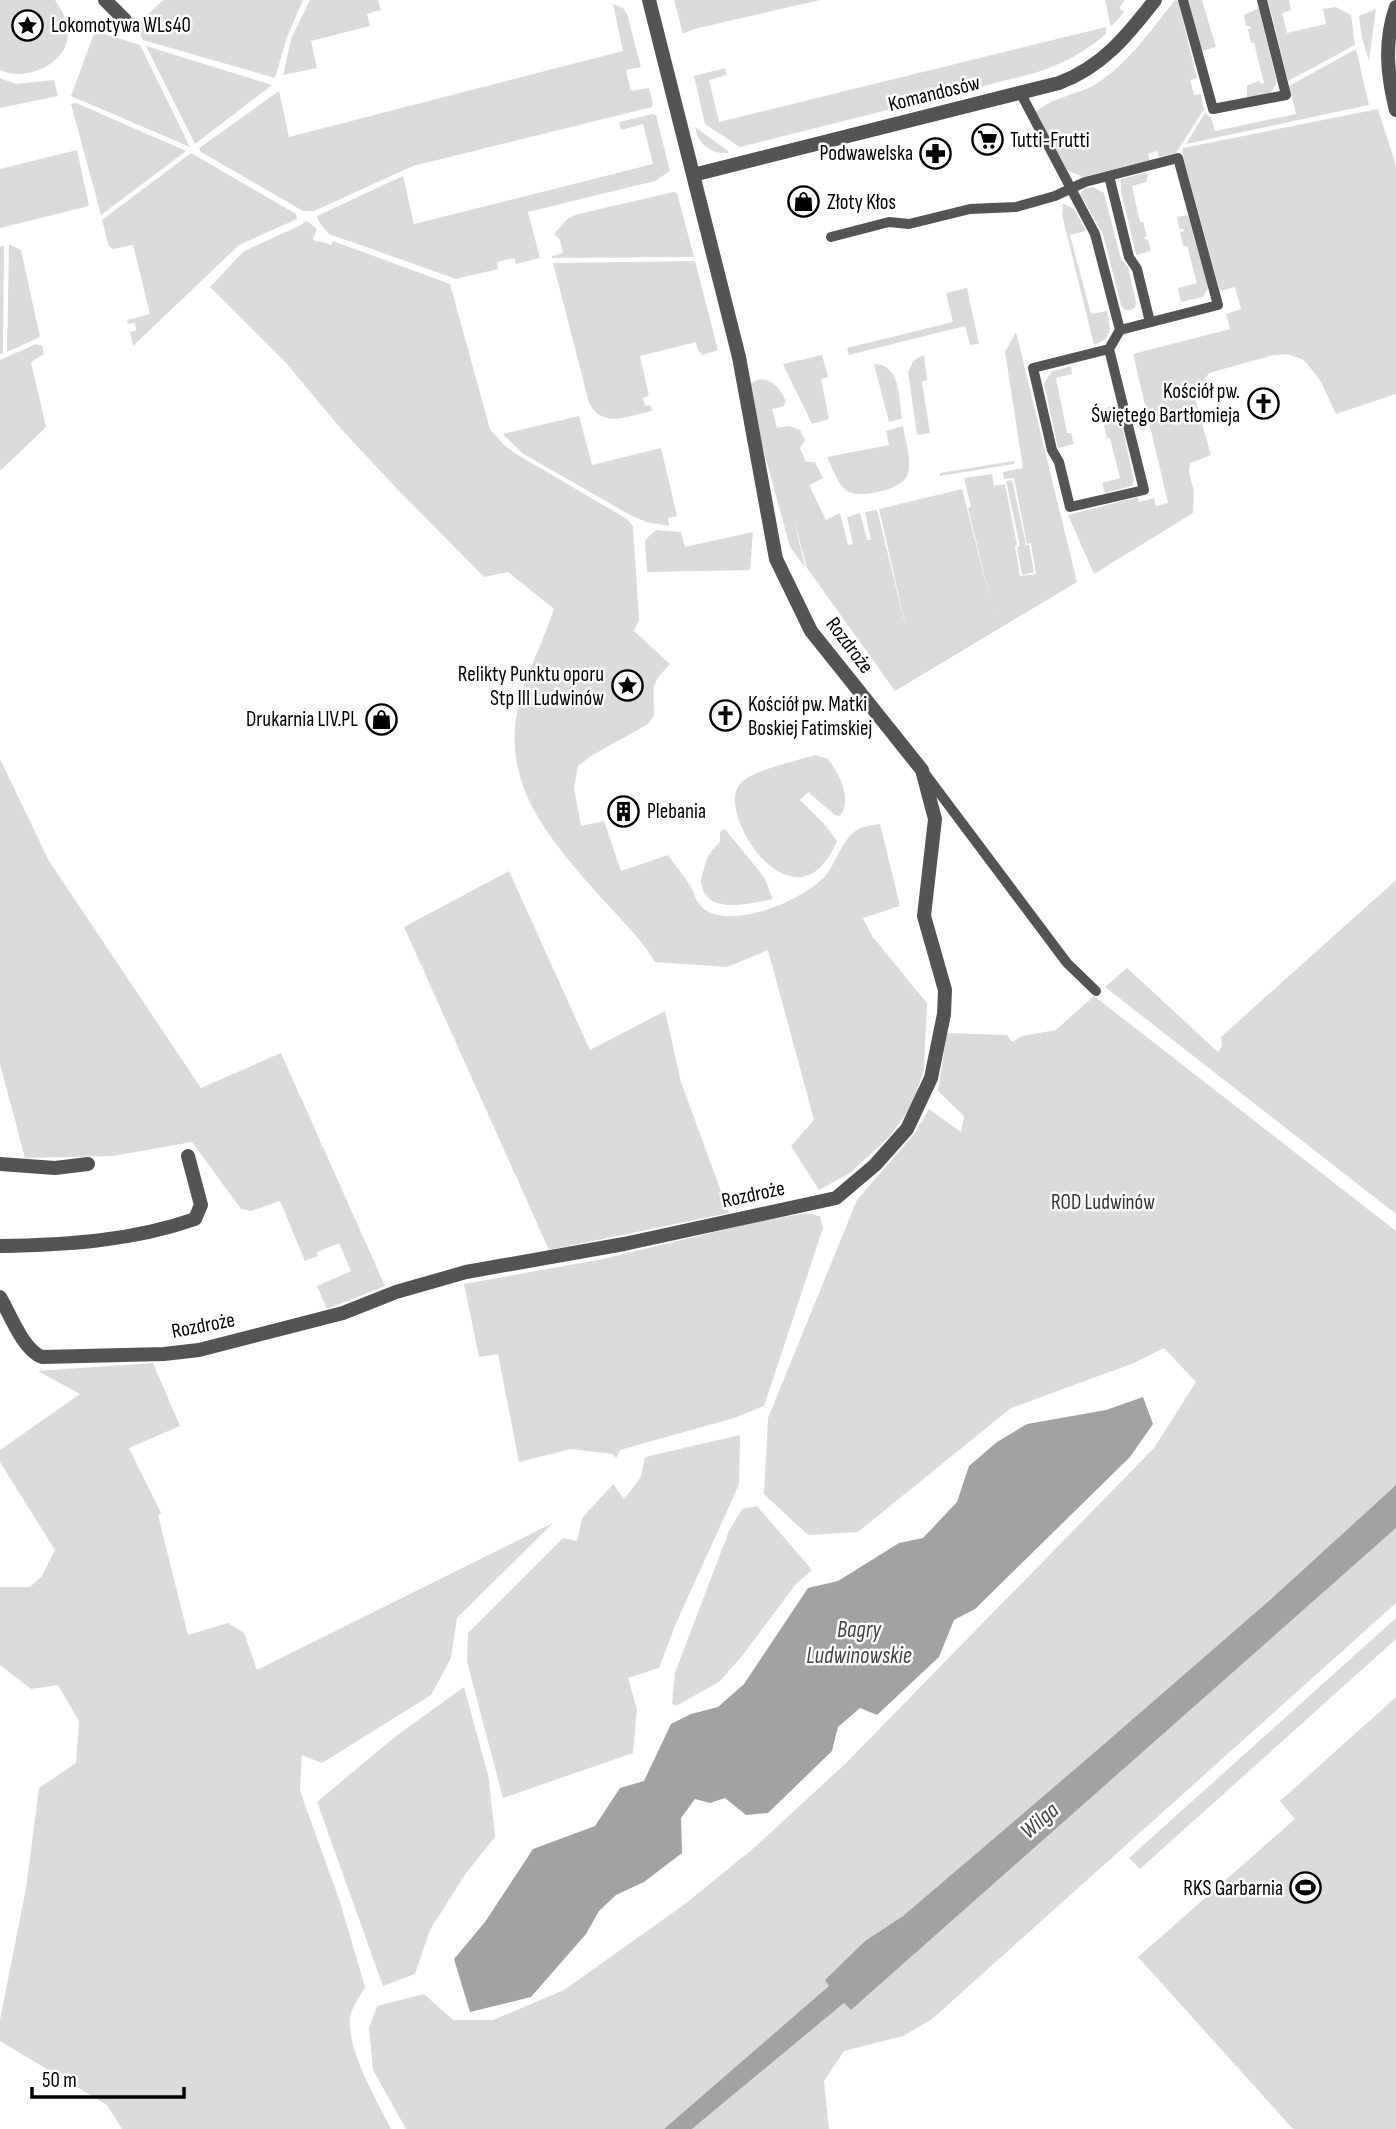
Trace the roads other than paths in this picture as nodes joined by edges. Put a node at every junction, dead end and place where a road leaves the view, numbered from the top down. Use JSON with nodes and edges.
{"nodes":[{"id":1,"x":105,"y":0,"type":"edge"},
{"id":2,"x":649,"y":0,"type":"edge"},
{"id":3,"x":1155,"y":0,"type":"edge"},
{"id":4,"x":1183,"y":0,"type":"edge"},
{"id":5,"x":1262,"y":0,"type":"edge"},
{"id":6,"x":1396,"y":7,"type":"edge"},
{"id":7,"x":125,"y":20,"type":"dead end"},
{"id":8,"x":1021,"y":94,"type":"junction"},
{"id":9,"x":1396,"y":110,"type":"edge"},
{"id":10,"x":693,"y":175,"type":"junction"},
{"id":11,"x":1109,"y":176,"type":"junction"},
{"id":12,"x":1070,"y":189,"type":"junction"},
{"id":13,"x":831,"y":237,"type":"dead end"},
{"id":14,"x":1150,"y":322,"type":"junction"},
{"id":15,"x":1120,"y":330,"type":"junction"},
{"id":16,"x":1109,"y":349,"type":"junction"},
{"id":17,"x":922,"y":770,"type":"junction"},
{"id":18,"x":1096,"y":990,"type":"dead end"},
{"id":19,"x":188,"y":1156,"type":"dead end"},
{"id":20,"x":0,"y":1164,"type":"edge"},
{"id":21,"x":88,"y":1164,"type":"dead end"},
{"id":22,"x":0,"y":1246,"type":"edge"},
{"id":23,"x":0,"y":1297,"type":"edge"}],
"edges":[{"from":1,"to":7,"type":"street"},
{"from":2,"to":10,"type":"street"},
{"from":3,"to":8,"type":"street","name":"Komandosów"},
{"from":4,"to":5,"type":"lane"},
{"from":6,"to":9,"type":"street"},
{"from":8,"to":10,"type":"street","name":"Komandosów"},
{"from":8,"to":12,"type":"lane"},
{"from":10,"to":17,"type":"street","name":"Rozdroże"},
{"from":11,"to":12,"type":"lane"},
{"from":11,"to":14,"type":"lane"},
{"from":11,"to":14,"type":"lane"},
{"from":12,"to":13,"type":"lane"},
{"from":12,"to":15,"type":"lane"},
{"from":14,"to":15,"type":"lane"},
{"from":15,"to":16,"type":"lane"},
{"from":16,"to":16,"type":"lane"},
{"from":17,"to":18,"type":"lane"},
{"from":17,"to":23,"type":"street","name":"Rozdroże"},
{"from":19,"to":22,"type":"street"},
{"from":20,"to":21,"type":"street"}]}
